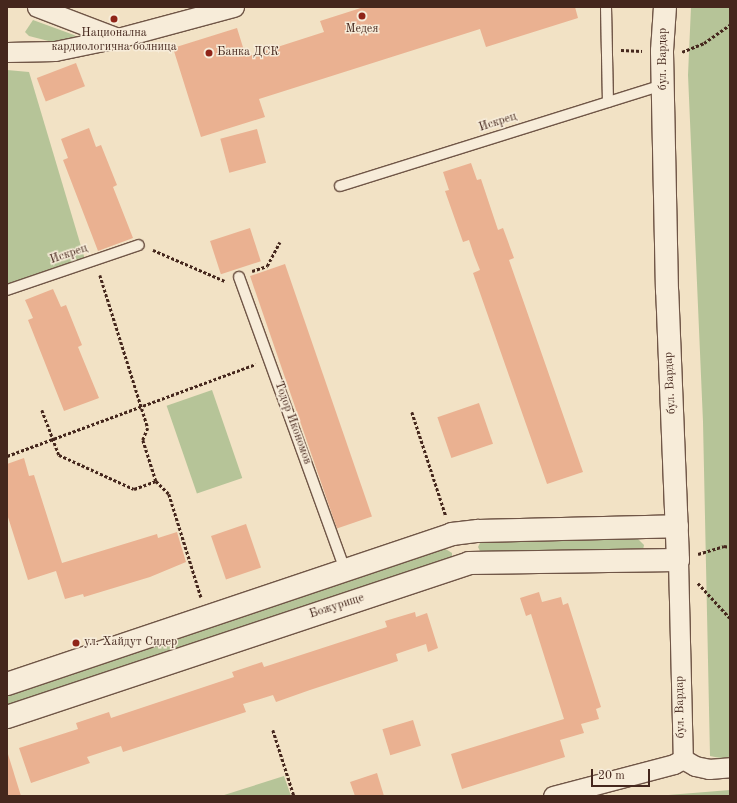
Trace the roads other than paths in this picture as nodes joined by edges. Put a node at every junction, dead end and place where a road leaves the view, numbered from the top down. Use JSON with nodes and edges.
{"nodes":[{"id":1,"x":38,"y":7,"type":"edge"},
{"id":2,"x":234,"y":7,"type":"edge"},
{"id":3,"x":606,"y":7,"type":"edge"},
{"id":4,"x":665,"y":7,"type":"edge"},
{"id":5,"x":118,"y":38,"type":"junction"},
{"id":6,"x":7,"y":52,"type":"edge"},
{"id":7,"x":663,"y":85,"type":"junction"},
{"id":8,"x":608,"y":102,"type":"junction"},
{"id":9,"x":340,"y":186,"type":"dead end"},
{"id":10,"x":139,"y":245,"type":"road end"},
{"id":11,"x":239,"y":277,"type":"road end"},
{"id":12,"x":7,"y":290,"type":"edge"},
{"id":13,"x":677,"y":526,"type":"junction"},
{"id":14,"x":678,"y":560,"type":"junction"},
{"id":15,"x":345,"y":570,"type":"junction"},
{"id":16,"x":7,"y":684,"type":"edge"},
{"id":17,"x":7,"y":717,"type":"edge"},
{"id":18,"x":683,"y":759,"type":"junction"},
{"id":19,"x":730,"y":767,"type":"edge"},
{"id":20,"x":554,"y":796,"type":"edge"}],
"edges":[{"from":1,"to":5,"type":"street"},
{"from":2,"to":5,"type":"street"},
{"from":3,"to":8,"type":"lane"},
{"from":4,"to":7,"type":"street","name":"бул. Вардар"},
{"from":5,"to":6,"type":"street"},
{"from":7,"to":8,"type":"lane","name":"Искрец"},
{"from":7,"to":13,"type":"street","name":"бул. Вардар"},
{"from":8,"to":9,"type":"lane","name":"Искрец"},
{"from":10,"to":12,"type":"lane","name":"Искрец"},
{"from":11,"to":15,"type":"lane","name":"Тодор Икономов"},
{"from":13,"to":14,"type":"street","name":"бул. Вардар"},
{"from":13,"to":15,"type":"street"},
{"from":14,"to":17,"type":"street","name":"Божурище"},
{"from":14,"to":18,"type":"street","name":"бул. Вардар"},
{"from":15,"to":16,"type":"street"},
{"from":18,"to":19,"type":"street"},
{"from":18,"to":20,"type":"street"}]}
